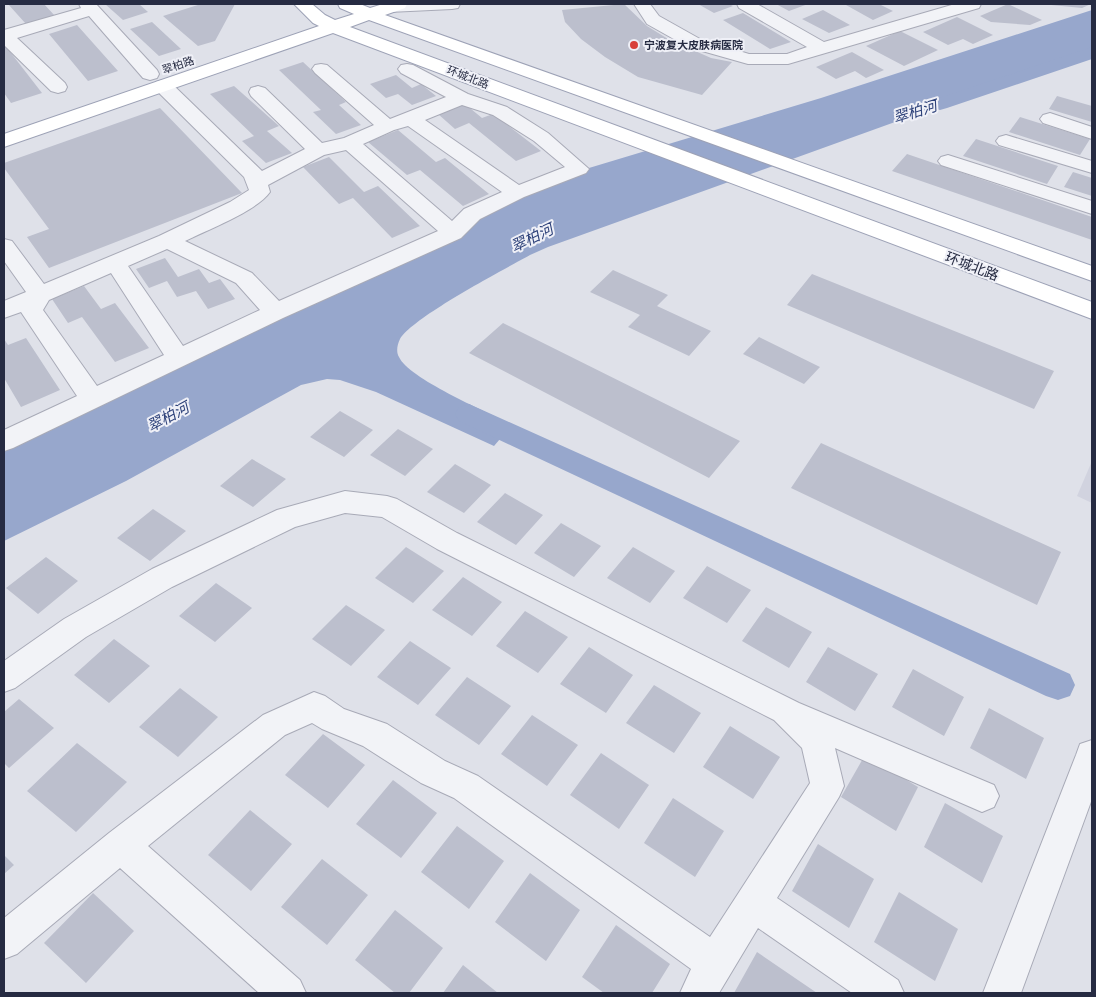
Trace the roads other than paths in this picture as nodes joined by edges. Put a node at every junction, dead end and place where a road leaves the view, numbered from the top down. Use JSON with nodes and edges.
{"nodes":[{"id":1,"x":302,"y":4,"type":"edge"},
{"id":2,"x":452,"y":4,"type":"edge"},
{"id":3,"x":642,"y":4,"type":"edge"},
{"id":4,"x":745,"y":4,"type":"edge"},
{"id":5,"x":973,"y":4,"type":"edge"},
{"id":6,"x":394,"y":5,"type":"edge"},
{"id":7,"x":90,"y":7,"type":"edge"},
{"id":8,"x":357,"y":7,"type":"edge"},
{"id":9,"x":900,"y":7,"type":"dead end"},
{"id":10,"x":922,"y":18,"type":"junction"},
{"id":11,"x":327,"y":23,"type":"junction"},
{"id":12,"x":5,"y":36,"type":"edge"},
{"id":13,"x":822,"y":48,"type":"junction"},
{"id":14,"x":321,"y":69,"type":"dead end"},
{"id":15,"x":407,"y":69,"type":"dead end"},
{"id":16,"x":156,"y":80,"type":"junction"},
{"id":17,"x":58,"y":88,"type":"dead end"},
{"id":18,"x":258,"y":92,"type":"dead end"},
{"id":19,"x":461,"y":98,"type":"junction"},
{"id":20,"x":411,"y":119,"type":"junction"},
{"id":21,"x":1050,"y":119,"type":"dead end"},
{"id":22,"x":12,"y":120,"type":"dead end"},
{"id":23,"x":387,"y":126,"type":"junction"},
{"id":24,"x":1092,"y":132,"type":"edge"},
{"id":25,"x":4,"y":141,"type":"edge"},
{"id":26,"x":1006,"y":141,"type":"dead end"},
{"id":27,"x":350,"y":143,"type":"junction"},
{"id":28,"x":318,"y":150,"type":"junction"},
{"id":29,"x":948,"y":161,"type":"dead end"},
{"id":30,"x":1092,"y":167,"type":"edge"},
{"id":31,"x":257,"y":182,"type":"junction"},
{"id":32,"x":517,"y":193,"type":"junction"},
{"id":33,"x":1092,"y":208,"type":"edge"},
{"id":34,"x":453,"y":234,"type":"junction"},
{"id":35,"x":167,"y":241,"type":"junction"},
{"id":36,"x":4,"y":246,"type":"edge"},
{"id":37,"x":115,"y":263,"type":"junction"},
{"id":38,"x":1092,"y":274,"type":"edge"},
{"id":39,"x":40,"y":295,"type":"junction"},
{"id":40,"x":4,"y":310,"type":"edge"},
{"id":41,"x":1092,"y":311,"type":"edge"},
{"id":42,"x":276,"y":312,"type":"junction"},
{"id":43,"x":179,"y":358,"type":"junction"},
{"id":44,"x":92,"y":399,"type":"junction"},
{"id":45,"x":4,"y":441,"type":"edge"},
{"id":46,"x":4,"y":678,"type":"edge"},
{"id":47,"x":785,"y":710,"type":"junction"},
{"id":48,"x":1092,"y":755,"type":"edge"},
{"id":49,"x":982,"y":796,"type":"dead end"},
{"id":50,"x":121,"y":845,"type":"junction"},
{"id":51,"x":753,"y":903,"type":"junction"},
{"id":52,"x":4,"y":941,"type":"edge"},
{"id":53,"x":715,"y":963,"type":"junction"},
{"id":54,"x":287,"y":993,"type":"edge"},
{"id":55,"x":699,"y":993,"type":"edge"},
{"id":56,"x":884,"y":993,"type":"edge"},
{"id":57,"x":1002,"y":993,"type":"edge"}],
"edges":[{"from":1,"to":11,"type":"main road","name":"环城北路"},
{"from":2,"to":6,"type":"lane"},
{"from":3,"to":13,"type":"lane"},
{"from":4,"to":13,"type":"lane"},
{"from":5,"to":10,"type":"lane"},
{"from":6,"to":8,"type":"main road","name":"翠柏路"},
{"from":7,"to":12,"type":"lane"},
{"from":7,"to":16,"type":"lane"},
{"from":8,"to":11,"type":"main road","name":"翠柏路"},
{"from":8,"to":38,"type":"main road","name":"环城北路"},
{"from":9,"to":10,"type":"lane"},
{"from":10,"to":13,"type":"lane"},
{"from":11,"to":16,"type":"main road","name":"翠柏路"},
{"from":11,"to":41,"type":"main road","name":"环城北路"},
{"from":12,"to":17,"type":"lane"},
{"from":14,"to":23,"type":"lane"},
{"from":15,"to":19,"type":"lane"},
{"from":16,"to":22,"type":"main road","name":"翠柏路"},
{"from":16,"to":25,"type":"main road","name":"翠柏路"},
{"from":16,"to":31,"type":"lane"},
{"from":18,"to":28,"type":"lane"},
{"from":19,"to":20,"type":"lane"},
{"from":19,"to":32,"type":"lane"},
{"from":20,"to":23,"type":"lane"},
{"from":20,"to":32,"type":"lane"},
{"from":21,"to":24,"type":"lane"},
{"from":23,"to":27,"type":"lane"},
{"from":26,"to":30,"type":"lane"},
{"from":27,"to":28,"type":"lane"},
{"from":27,"to":34,"type":"lane"},
{"from":28,"to":31,"type":"lane"},
{"from":29,"to":33,"type":"lane"},
{"from":31,"to":35,"type":"lane"},
{"from":32,"to":34,"type":"lane"},
{"from":34,"to":42,"type":"lane"},
{"from":35,"to":37,"type":"lane"},
{"from":35,"to":42,"type":"lane"},
{"from":36,"to":39,"type":"lane"},
{"from":37,"to":39,"type":"lane"},
{"from":37,"to":43,"type":"lane"},
{"from":39,"to":40,"type":"lane"},
{"from":39,"to":44,"type":"lane"},
{"from":42,"to":43,"type":"lane"},
{"from":43,"to":44,"type":"lane"},
{"from":44,"to":45,"type":"lane"},
{"from":46,"to":47,"type":"lane"},
{"from":47,"to":49,"type":"lane"},
{"from":47,"to":51,"type":"lane"},
{"from":48,"to":57,"type":"lane"},
{"from":50,"to":52,"type":"lane"},
{"from":50,"to":53,"type":"lane"},
{"from":50,"to":54,"type":"lane"},
{"from":51,"to":53,"type":"lane"},
{"from":51,"to":56,"type":"lane"},
{"from":53,"to":55,"type":"lane"}]}
